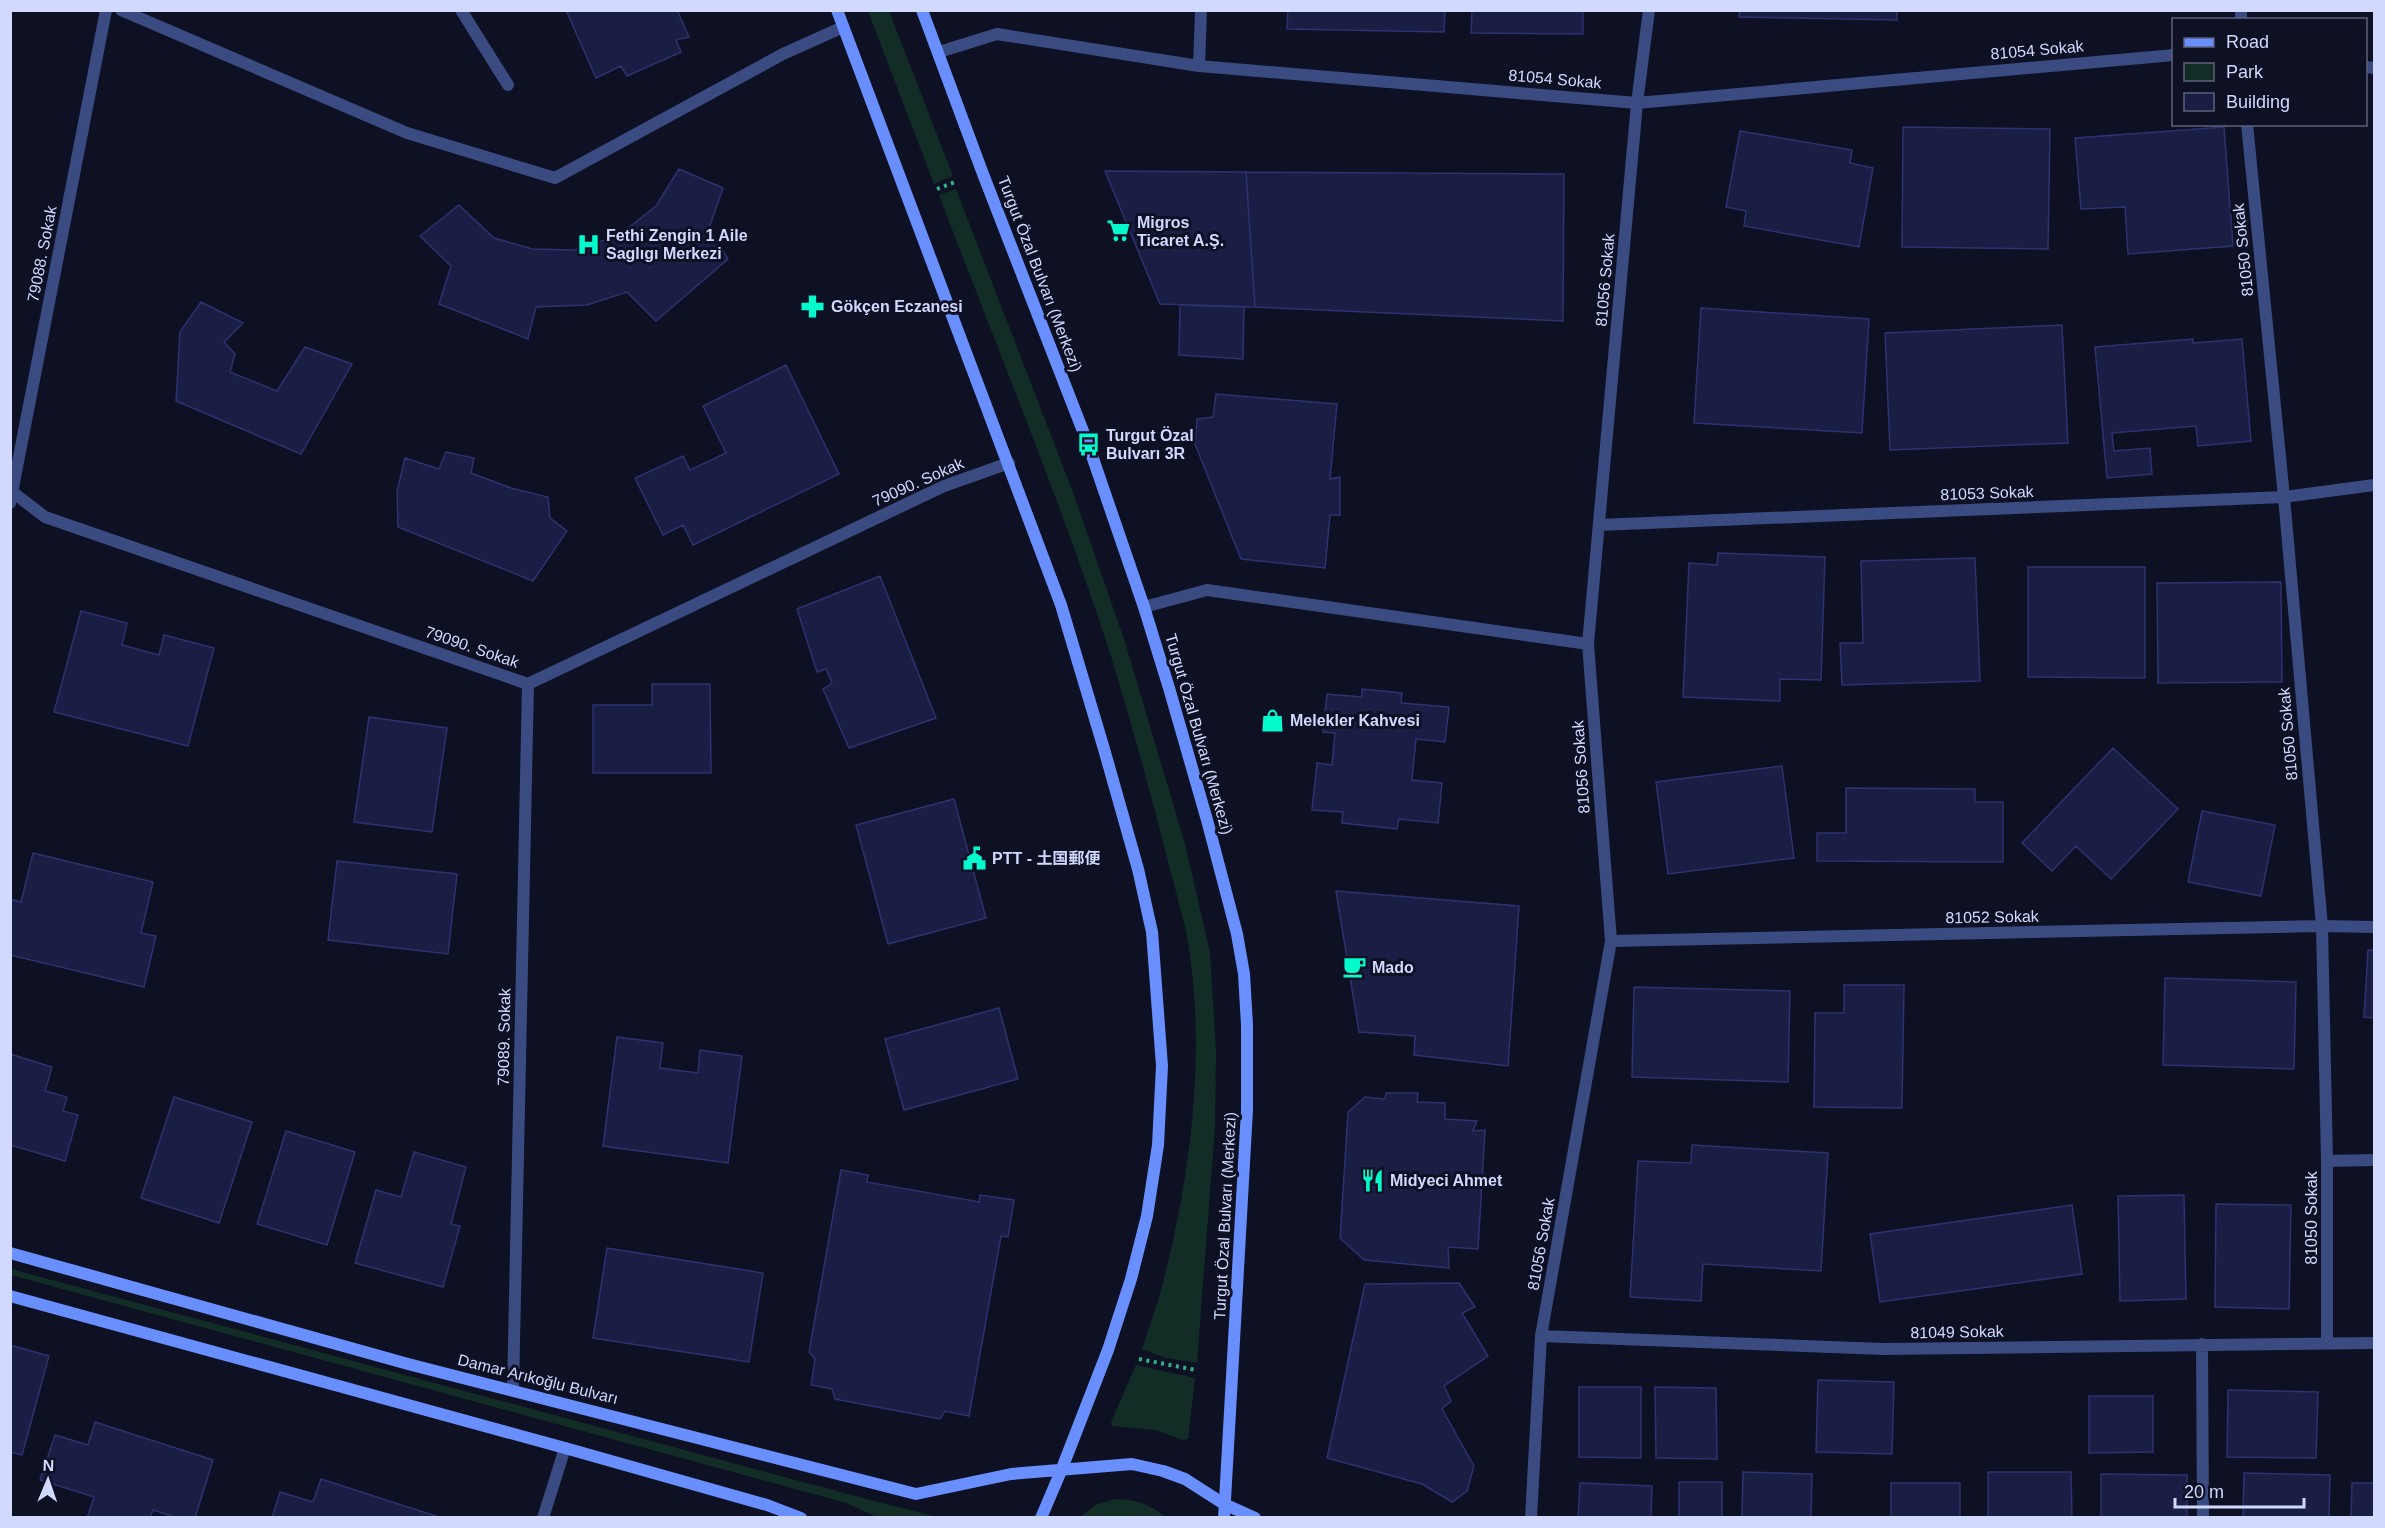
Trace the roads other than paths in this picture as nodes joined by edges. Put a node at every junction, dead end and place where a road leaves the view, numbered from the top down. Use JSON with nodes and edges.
{"nodes":[{"id":1,"x":106,"y":10,"type":"edge"},
{"id":2,"x":121,"y":10,"type":"edge"},
{"id":3,"x":461,"y":10,"type":"edge"},
{"id":4,"x":837,"y":10,"type":"edge"},
{"id":5,"x":922,"y":10,"type":"edge"},
{"id":6,"x":1202,"y":10,"type":"edge"},
{"id":7,"x":1649,"y":10,"type":"edge"},
{"id":8,"x":843,"y":27,"type":"junction"},
{"id":9,"x":939,"y":52,"type":"junction"},
{"id":10,"x":2172,"y":55,"type":"edge"},
{"id":11,"x":1199,"y":66,"type":"junction"},
{"id":12,"x":508,"y":85,"type":"dead end"},
{"id":13,"x":1637,"y":103,"type":"junction"},
{"id":14,"x":2247,"y":126,"type":"edge"},
{"id":15,"x":1009,"y":463,"type":"junction"},
{"id":16,"x":2374,"y":485,"type":"edge"},
{"id":17,"x":11,"y":495,"type":"edge"},
{"id":18,"x":2284,"y":497,"type":"junction"},
{"id":19,"x":1599,"y":525,"type":"junction"},
{"id":20,"x":1144,"y":607,"type":"junction"},
{"id":21,"x":1588,"y":644,"type":"junction"},
{"id":22,"x":528,"y":684,"type":"junction"},
{"id":23,"x":2322,"y":926,"type":"junction"},
{"id":24,"x":2374,"y":927,"type":"edge"},
{"id":25,"x":1611,"y":941,"type":"junction"},
{"id":26,"x":2374,"y":1160,"type":"edge"},
{"id":27,"x":2327,"y":1161,"type":"junction"},
{"id":28,"x":10,"y":1253,"type":"edge"},
{"id":29,"x":10,"y":1296,"type":"edge"},
{"id":30,"x":1541,"y":1336,"type":"junction"},
{"id":31,"x":2327,"y":1342,"type":"junction"},
{"id":32,"x":2374,"y":1342,"type":"edge"},
{"id":33,"x":2202,"y":1344,"type":"junction"},
{"id":34,"x":513,"y":1390,"type":"junction"},
{"id":35,"x":565,"y":1448,"type":"junction"},
{"id":36,"x":1061,"y":1472,"type":"junction"},
{"id":37,"x":1224,"y":1504,"type":"junction"},
{"id":38,"x":543,"y":1518,"type":"edge"},
{"id":39,"x":801,"y":1518,"type":"edge"},
{"id":40,"x":1041,"y":1518,"type":"edge"},
{"id":41,"x":1224,"y":1518,"type":"edge"},
{"id":42,"x":1256,"y":1518,"type":"edge"},
{"id":43,"x":1531,"y":1518,"type":"edge"},
{"id":44,"x":2203,"y":1518,"type":"edge"}],
"edges":[{"from":1,"to":17,"type":"street","name":"79088. Sokak"},
{"from":2,"to":8,"type":"street"},
{"from":3,"to":12,"type":"street"},
{"from":4,"to":8,"type":"main road"},
{"from":5,"to":9,"type":"main road","name":"Turgut Özal Bulvarı (Merkezi)"},
{"from":6,"to":11,"type":"street"},
{"from":7,"to":13,"type":"street","name":"81056 Sokak"},
{"from":8,"to":15,"type":"main road"},
{"from":9,"to":11,"type":"street","name":"81054 Sokak"},
{"from":9,"to":20,"type":"main road","name":"Turgut Özal Bulvarı (Merkezi)"},
{"from":10,"to":13,"type":"street","name":"81054 Sokak"},
{"from":11,"to":13,"type":"street","name":"81054 Sokak"},
{"from":13,"to":19,"type":"street","name":"81056 Sokak"},
{"from":14,"to":18,"type":"street","name":"81050 Sokak"},
{"from":15,"to":22,"type":"street","name":"79090. Sokak"},
{"from":15,"to":36,"type":"main road"},
{"from":16,"to":18,"type":"street","name":"81053 Sokak"},
{"from":17,"to":22,"type":"street","name":"79090. Sokak"},
{"from":18,"to":19,"type":"street","name":"81053 Sokak"},
{"from":18,"to":23,"type":"street","name":"81050 Sokak"},
{"from":19,"to":21,"type":"street","name":"81056 Sokak"},
{"from":20,"to":21,"type":"street"},
{"from":20,"to":37,"type":"main road","name":"Turgut Özal Bulvarı (Merkezi)"},
{"from":21,"to":25,"type":"street","name":"81056 Sokak"},
{"from":22,"to":34,"type":"street","name":"79089. Sokak"},
{"from":23,"to":24,"type":"street","name":"81052 Sokak"},
{"from":23,"to":25,"type":"street","name":"81052 Sokak"},
{"from":23,"to":27,"type":"street","name":"81050 Sokak"},
{"from":25,"to":30,"type":"street","name":"81056 Sokak"},
{"from":26,"to":27,"type":"street"},
{"from":27,"to":31,"type":"street","name":"81050 Sokak"},
{"from":28,"to":34,"type":"main road","name":"Damar Arıkoğlu Bulvarı"},
{"from":29,"to":35,"type":"main road"},
{"from":30,"to":33,"type":"street","name":"81049 Sokak"},
{"from":30,"to":43,"type":"street","name":"81056 Sokak"},
{"from":31,"to":32,"type":"street","name":"81049 Sokak"},
{"from":31,"to":33,"type":"street","name":"81049 Sokak"},
{"from":33,"to":44,"type":"street"},
{"from":34,"to":36,"type":"main road","name":"Damar Arıkoğlu Bulvarı"},
{"from":35,"to":38,"type":"street"},
{"from":35,"to":39,"type":"main road"},
{"from":36,"to":37,"type":"main road","name":"Damar Arıkoğlu Bulvarı"},
{"from":36,"to":40,"type":"main road"},
{"from":37,"to":41,"type":"main road","name":"Turgut Özal Bulvarı (Merkezi)"},
{"from":37,"to":42,"type":"main road","name":"Damar Arıkoğlu Bulvarı"}]}
